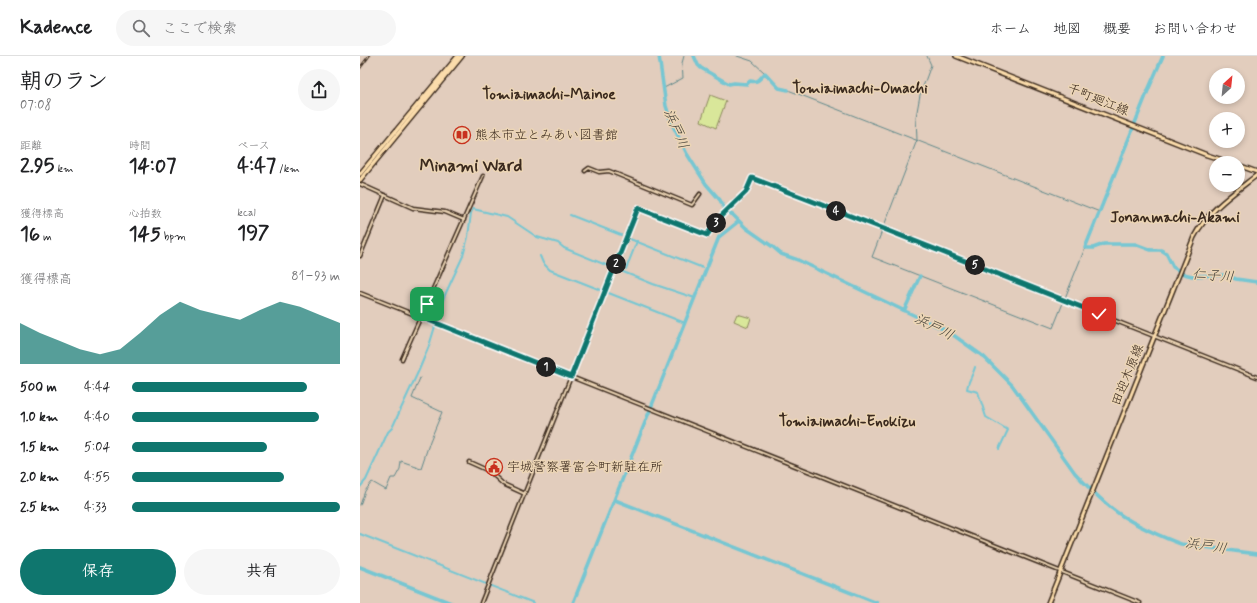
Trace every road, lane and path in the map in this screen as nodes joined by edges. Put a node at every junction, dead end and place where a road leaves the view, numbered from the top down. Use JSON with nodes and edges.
{"nodes":[{"id":1,"x":458,"y":56,"type":"edge"},
{"id":2,"x":462,"y":56,"type":"edge"},
{"id":3,"x":956,"y":56,"type":"edge"},
{"id":4,"x":1211,"y":156,"type":"edge"},
{"id":5,"x":1245,"y":168,"type":"edge"},
{"id":6,"x":585,"y":171,"type":"dead end"},
{"id":7,"x":1257,"y":172,"type":"edge"},
{"id":8,"x":360,"y":174,"type":"edge"},
{"id":9,"x":1257,"y":175,"type":"edge"},
{"id":10,"x":483,"y":176,"type":"dead end"},
{"id":11,"x":360,"y":180,"type":"edge"},
{"id":12,"x":360,"y":184,"type":"edge"},
{"id":13,"x":700,"y":194,"type":"dead end"},
{"id":14,"x":385,"y":195,"type":"junction"},
{"id":15,"x":464,"y":220,"type":"junction"},
{"id":16,"x":360,"y":256,"type":"edge"},
{"id":17,"x":360,"y":293,"type":"edge"},
{"id":18,"x":421,"y":317,"type":"junction"},
{"id":19,"x":1154,"y":336,"type":"junction"},
{"id":20,"x":402,"y":359,"type":"dead end"},
{"id":21,"x":571,"y":377,"type":"junction"},
{"id":22,"x":1257,"y":377,"type":"edge"},
{"id":23,"x":469,"y":462,"type":"dead end"},
{"id":24,"x":525,"y":494,"type":"junction"},
{"id":25,"x":1060,"y":571,"type":"junction"},
{"id":26,"x":481,"y":603,"type":"edge"},
{"id":27,"x":1048,"y":603,"type":"edge"},
{"id":28,"x":1140,"y":603,"type":"edge"}],
"edges":[{"from":1,"to":8,"type":"highway"},
{"from":2,"to":11,"type":"highway"},
{"from":3,"to":4,"type":"main road","name":"千町廻江線"},
{"from":5,"to":7,"type":"main road"},
{"from":6,"to":13,"type":"street"},
{"from":9,"to":19,"type":"main road","name":"田迎木原線"},
{"from":10,"to":15,"type":"street"},
{"from":12,"to":14,"type":"street"},
{"from":14,"to":15,"type":"street"},
{"from":14,"to":16,"type":"street"},
{"from":15,"to":18,"type":"street"},
{"from":17,"to":18,"type":"street"},
{"from":18,"to":20,"type":"street"},
{"from":18,"to":21,"type":"street"},
{"from":19,"to":21,"type":"street"},
{"from":19,"to":22,"type":"street"},
{"from":19,"to":25,"type":"main road","name":"田迎木原線"},
{"from":21,"to":24,"type":"street"},
{"from":21,"to":25,"type":"street"},
{"from":23,"to":24,"type":"street"},
{"from":24,"to":26,"type":"street"},
{"from":25,"to":27,"type":"main road","name":"田迎木原線"},
{"from":25,"to":28,"type":"street"}]}
